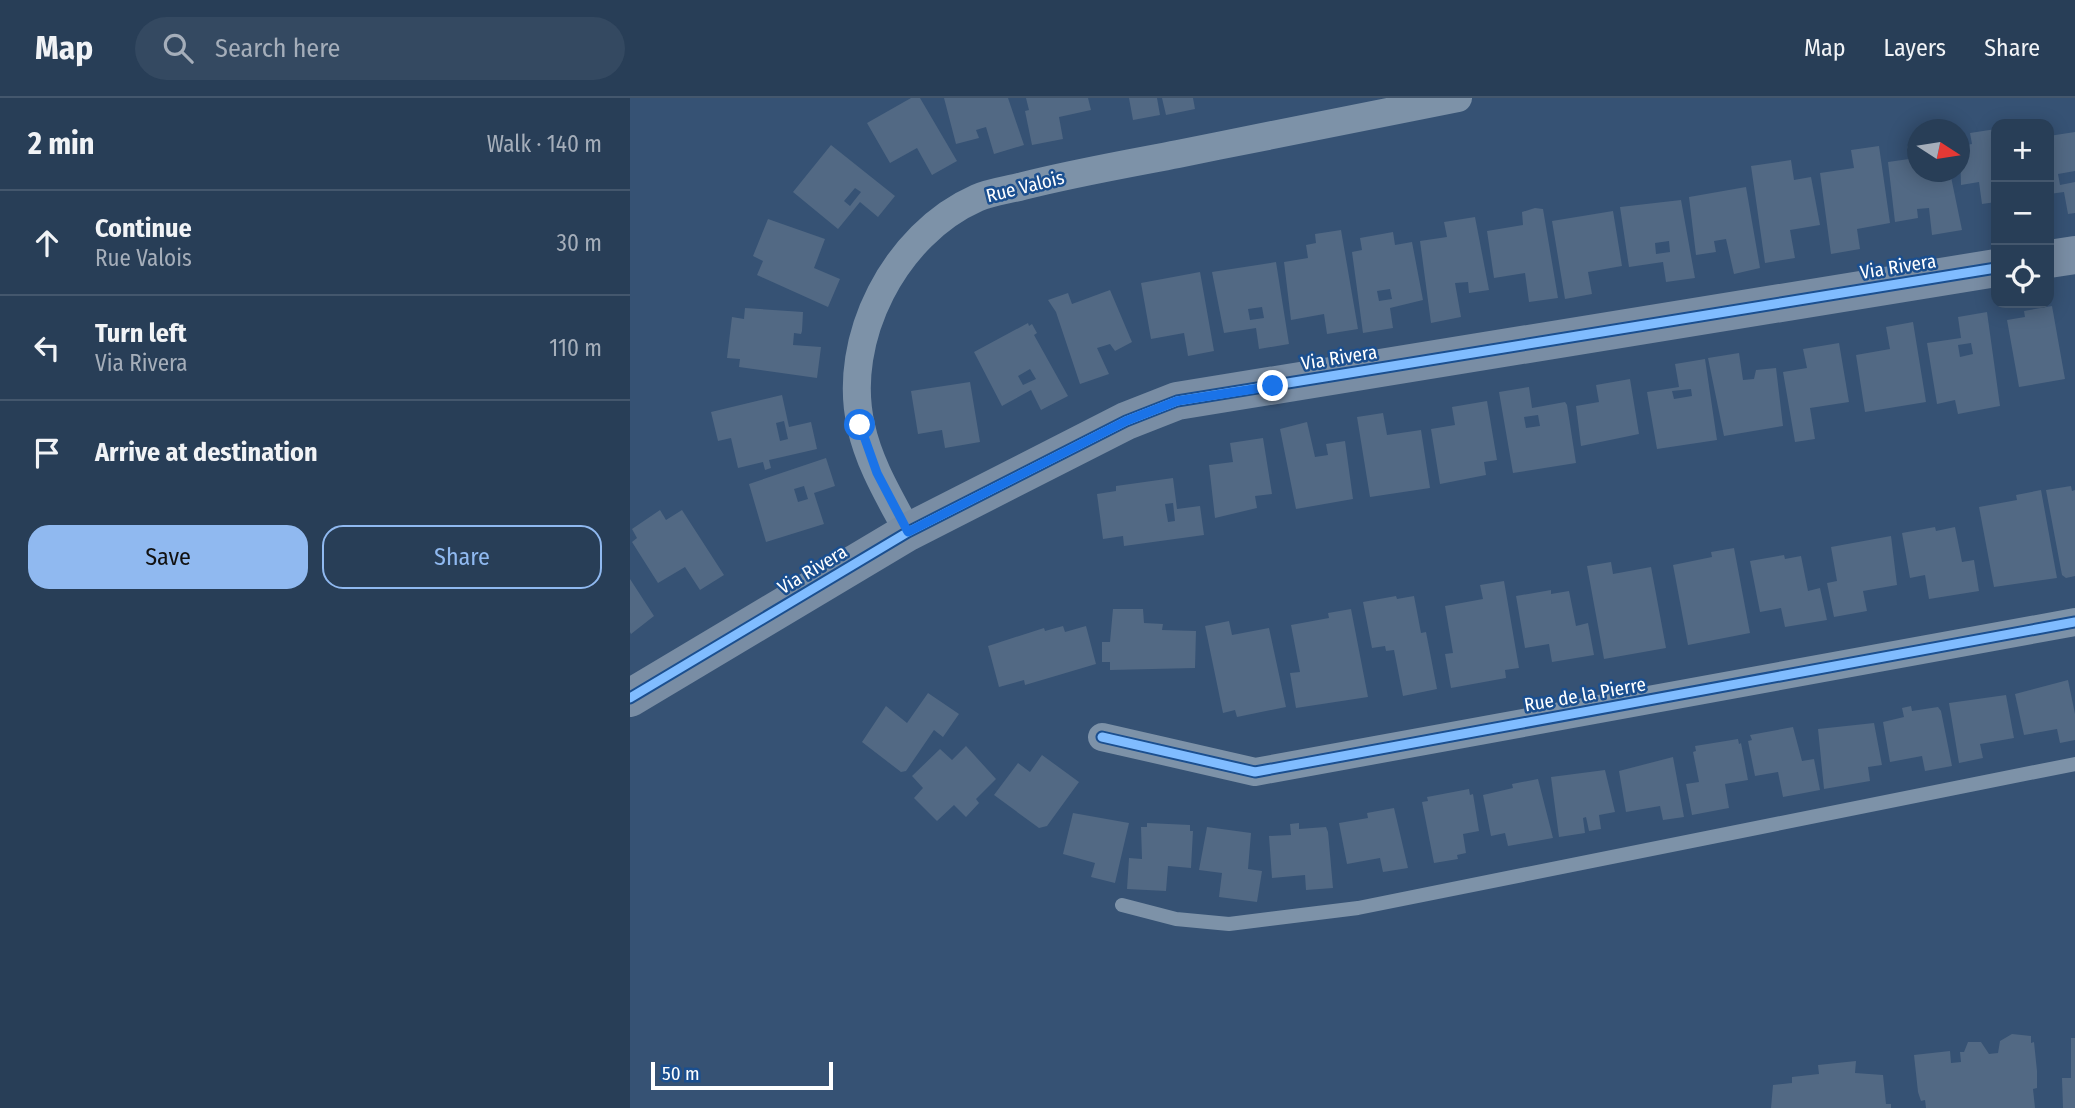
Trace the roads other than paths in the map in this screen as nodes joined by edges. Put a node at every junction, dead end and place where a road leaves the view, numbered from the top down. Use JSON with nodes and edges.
{"nodes":[{"id":1,"x":1458,"y":98,"type":"edge"},
{"id":2,"x":2075,"y":255,"type":"edge"},
{"id":3,"x":2054,"y":258,"type":"edge"},
{"id":4,"x":1991,"y":269,"type":"edge"},
{"id":5,"x":908,"y":532,"type":"junction"},
{"id":6,"x":2075,"y":622,"type":"edge"},
{"id":7,"x":630,"y":698,"type":"edge"},
{"id":8,"x":1102,"y":737,"type":"dead end"},
{"id":9,"x":2075,"y":764,"type":"edge"},
{"id":10,"x":1122,"y":905,"type":"dead end"}],
"edges":[{"from":1,"to":5,"type":"street","name":"Rue Valois"},
{"from":2,"to":3,"type":"street"},
{"from":4,"to":5,"type":"street","name":"Via Rivera"},
{"from":5,"to":7,"type":"street","name":"Via Rivera"},
{"from":6,"to":8,"type":"street","name":"Rue de la Pierre"},
{"from":9,"to":10,"type":"lane"}]}
